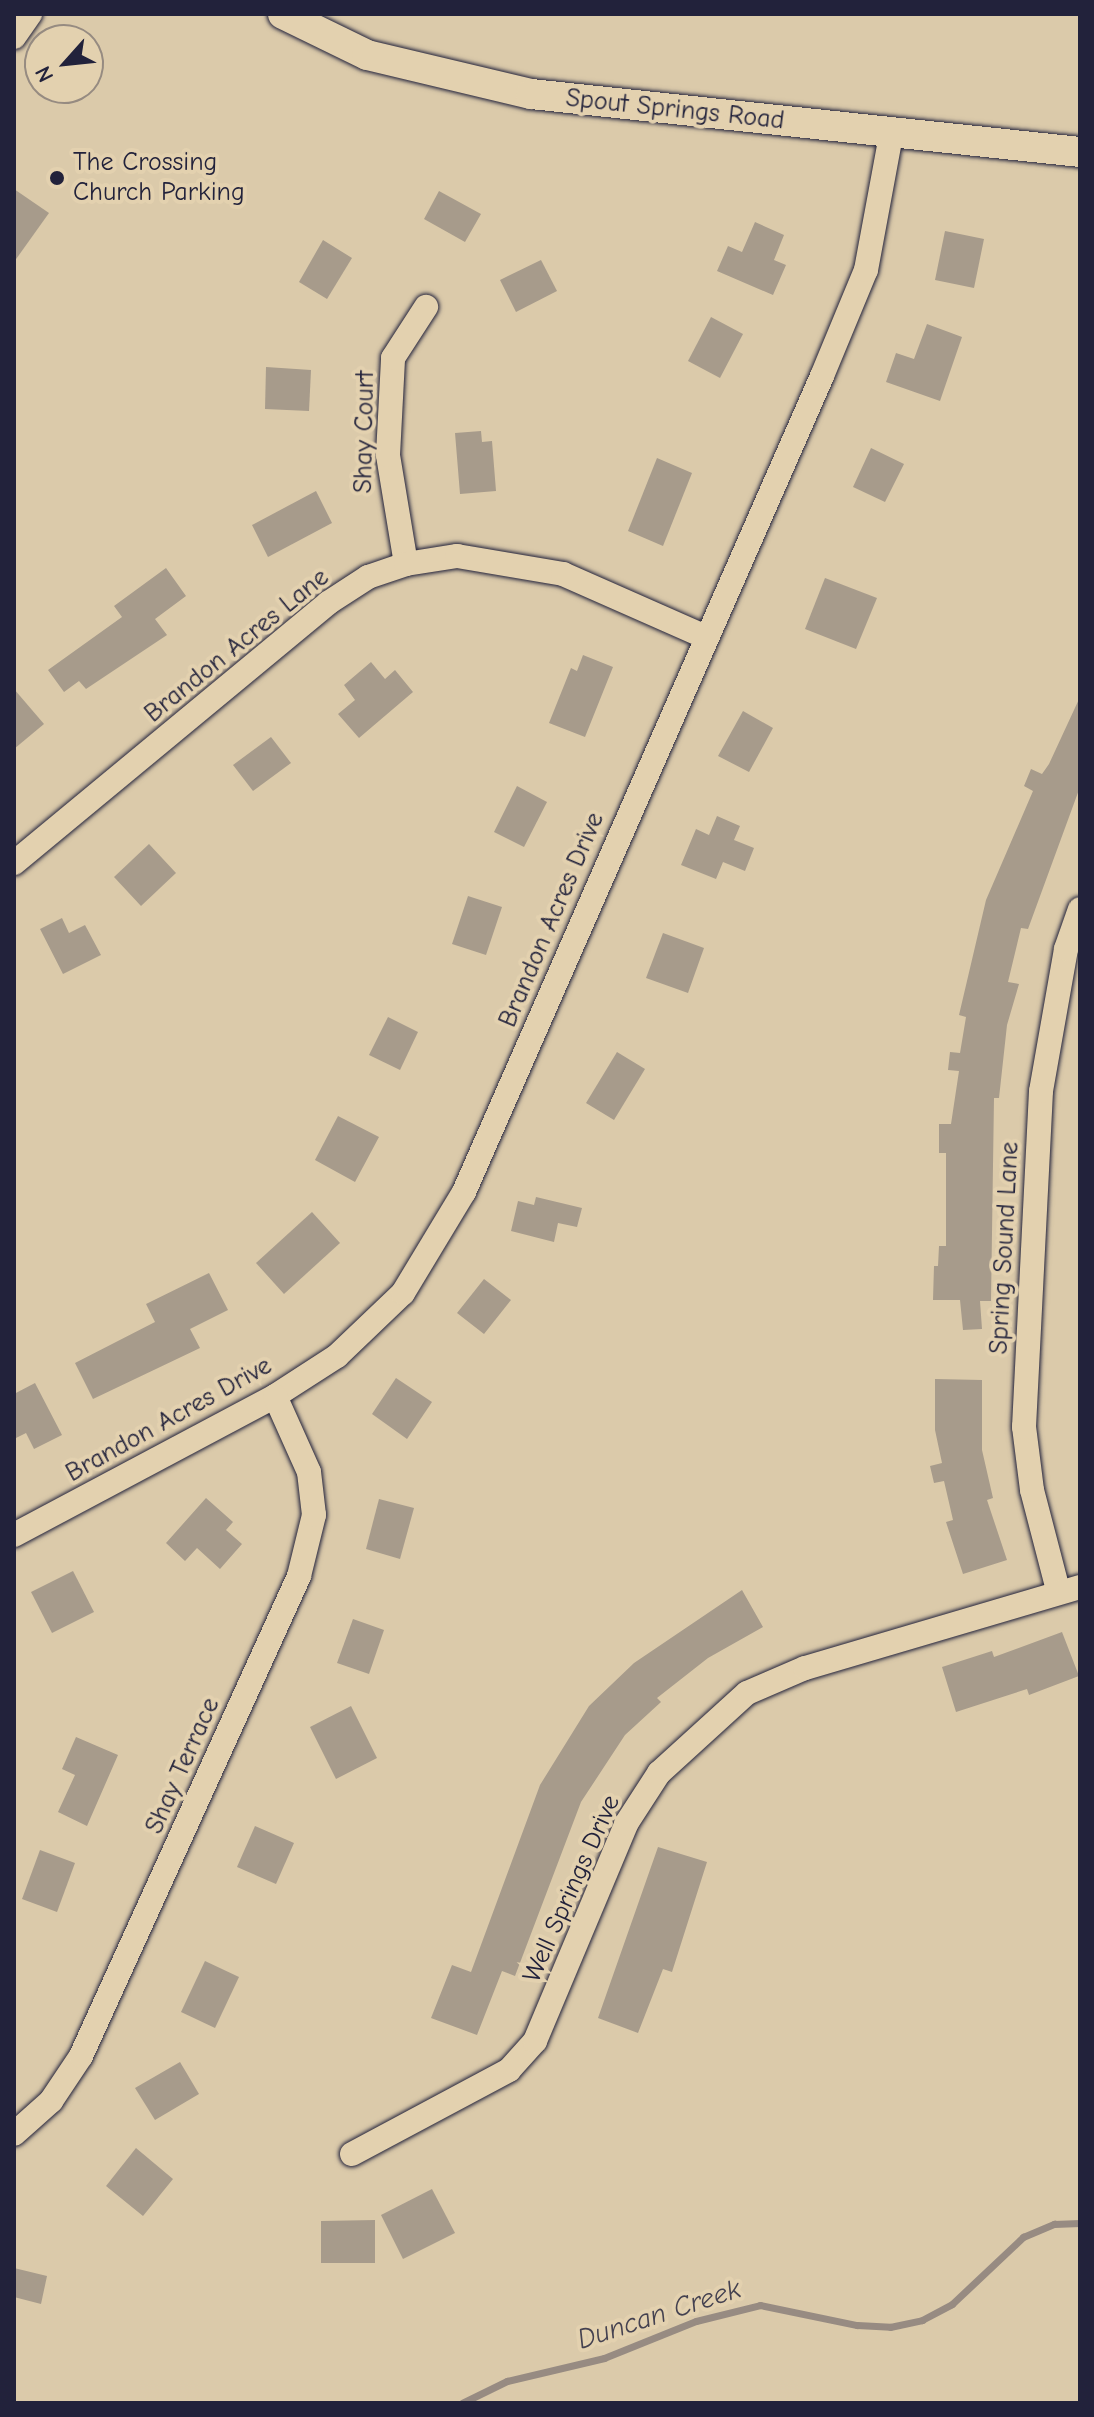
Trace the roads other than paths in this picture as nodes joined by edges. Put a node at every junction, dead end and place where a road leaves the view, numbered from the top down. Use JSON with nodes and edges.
{"nodes":[{"id":1,"x":30,"y":14,"type":"edge"},
{"id":2,"x":283,"y":14,"type":"edge"},
{"id":3,"x":14,"y":37,"type":"edge"},
{"id":4,"x":892,"y":130,"type":"junction"},
{"id":5,"x":1080,"y":152,"type":"edge"},
{"id":6,"x":426,"y":307,"type":"dead end"},
{"id":7,"x":406,"y":564,"type":"junction"},
{"id":8,"x":706,"y":637,"type":"junction"},
{"id":9,"x":14,"y":863,"type":"edge"},
{"id":10,"x":1080,"y":909,"type":"edge"},
{"id":11,"x":275,"y":1396,"type":"junction"},
{"id":12,"x":14,"y":1535,"type":"edge"},
{"id":13,"x":1069,"y":1588,"type":"edge"},
{"id":14,"x":14,"y":2134,"type":"edge"},
{"id":15,"x":352,"y":2154,"type":"dead end"}],
"edges":[{"from":1,"to":3,"type":"street"},
{"from":2,"to":4,"type":"street","name":"Spout Springs Road"},
{"from":4,"to":5,"type":"street","name":"Spout Springs Road"},
{"from":4,"to":8,"type":"street","name":"Brandon Acres Drive"},
{"from":6,"to":7,"type":"street","name":"Shay Court"},
{"from":7,"to":8,"type":"street","name":"Brandon Acres Lane"},
{"from":7,"to":9,"type":"street","name":"Brandon Acres Lane"},
{"from":8,"to":11,"type":"street","name":"Brandon Acres Drive"},
{"from":10,"to":13,"type":"street","name":"Spring Sound Lane"},
{"from":11,"to":12,"type":"street","name":"Brandon Acres Drive"},
{"from":11,"to":14,"type":"street","name":"Shay Terrace"},
{"from":13,"to":15,"type":"street","name":"Well Springs Drive"}]}
